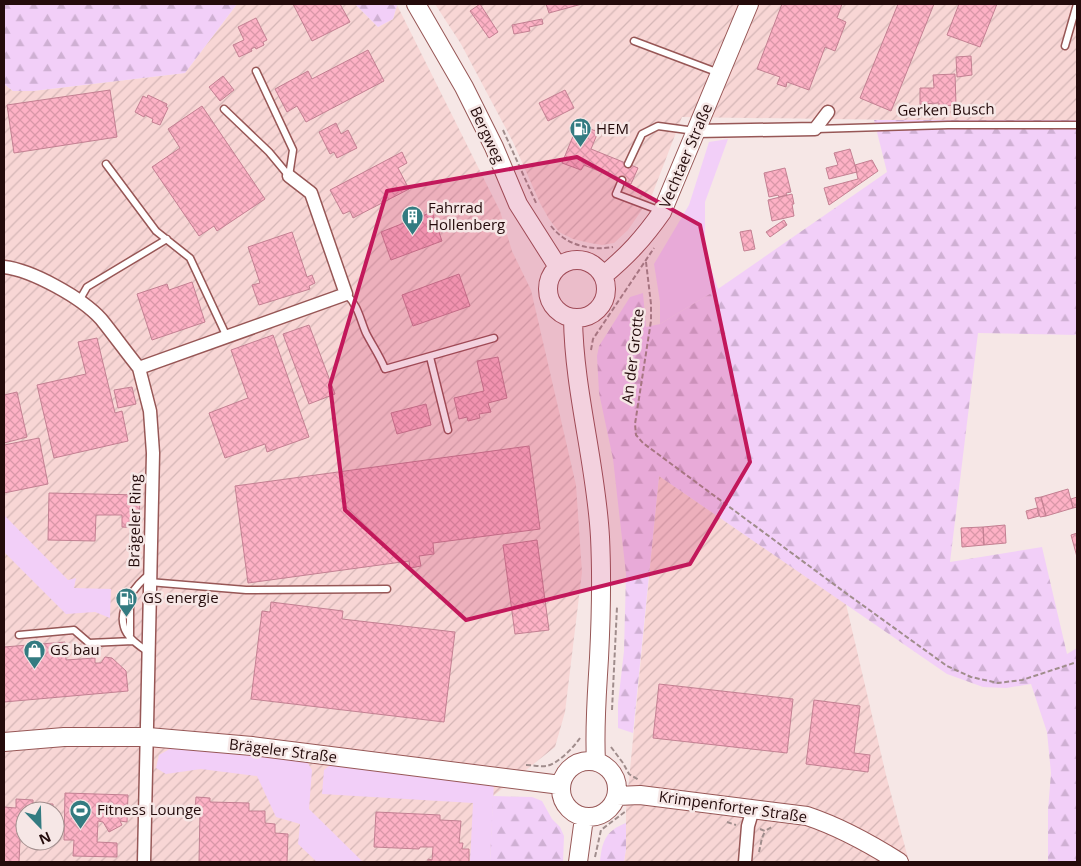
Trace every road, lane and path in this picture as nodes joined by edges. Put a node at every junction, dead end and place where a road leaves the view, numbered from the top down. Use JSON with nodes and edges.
{"nodes":[{"id":1,"x":416,"y":4,"type":"edge"},
{"id":2,"x":749,"y":4,"type":"edge"},
{"id":3,"x":1077,"y":4,"type":"edge"},
{"id":4,"x":634,"y":41,"type":"dead end"},
{"id":5,"x":1065,"y":46,"type":"dead end"},
{"id":6,"x":256,"y":71,"type":"dead end"},
{"id":7,"x":720,"y":74,"type":"junction"},
{"id":8,"x":224,"y":109,"type":"dead end"},
{"id":9,"x":828,"y":112,"type":"dead end"},
{"id":10,"x":1077,"y":126,"type":"edge"},
{"id":11,"x":815,"y":129,"type":"junction"},
{"id":12,"x":696,"y":131,"type":"junction"},
{"id":13,"x":106,"y":164,"type":"dead end"},
{"id":14,"x":628,"y":164,"type":"dead end"},
{"id":15,"x":289,"y":176,"type":"junction"},
{"id":16,"x":622,"y":180,"type":"dead end"},
{"id":17,"x":662,"y":212,"type":"junction"},
{"id":18,"x":546,"y":220,"type":"dead end"},
{"id":19,"x":166,"y":240,"type":"junction"},
{"id":20,"x":648,"y":243,"type":"junction"},
{"id":21,"x":614,"y":247,"type":"dead end"},
{"id":22,"x":646,"y":261,"type":"junction"},
{"id":23,"x":4,"y":267,"type":"edge"},
{"id":24,"x":558,"y":267,"type":"junction"},
{"id":25,"x":602,"y":276,"type":"junction"},
{"id":26,"x":346,"y":294,"type":"junction"},
{"id":27,"x":79,"y":302,"type":"junction"},
{"id":28,"x":573,"y":318,"type":"junction"},
{"id":29,"x":227,"y":337,"type":"junction"},
{"id":30,"x":494,"y":338,"type":"dead end"},
{"id":31,"x":591,"y":355,"type":"dead end"},
{"id":32,"x":430,"y":357,"type":"junction"},
{"id":33,"x":139,"y":368,"type":"junction"},
{"id":34,"x":448,"y":430,"type":"dead end"},
{"id":35,"x":150,"y":578,"type":"junction"},
{"id":36,"x":387,"y":589,"type":"dead end"},
{"id":37,"x":616,"y":602,"type":"dead end"},
{"id":38,"x":19,"y":634,"type":"dead end"},
{"id":39,"x":131,"y":638,"type":"junction"},
{"id":40,"x":148,"y":652,"type":"junction"},
{"id":41,"x":1076,"y":661,"type":"edge"},
{"id":42,"x":611,"y":718,"type":"dead end"},
{"id":43,"x":148,"y":737,"type":"junction"},
{"id":44,"x":4,"y":742,"type":"edge"},
{"id":45,"x":610,"y":744,"type":"dead end"},
{"id":46,"x":596,"y":761,"type":"junction"},
{"id":47,"x":560,"y":786,"type":"junction"},
{"id":48,"x":640,"y":795,"type":"junction"},
{"id":49,"x":617,"y":796,"type":"junction"},
{"id":50,"x":753,"y":809,"type":"junction"},
{"id":51,"x":629,"y":810,"type":"dead end"},
{"id":52,"x":584,"y":818,"type":"junction"},
{"id":53,"x":765,"y":831,"type":"dead end"},
{"id":54,"x":758,"y":857,"type":"dead end"},
{"id":55,"x":144,"y":862,"type":"edge"},
{"id":56,"x":578,"y":862,"type":"edge"},
{"id":57,"x":594,"y":862,"type":"edge"},
{"id":58,"x":745,"y":862,"type":"edge"},
{"id":59,"x":898,"y":862,"type":"edge"}],
"edges":[{"from":1,"to":24,"type":"main road","name":"Bergweg"},
{"from":2,"to":7,"type":"main road","name":"Vechtaer Straße"},
{"from":3,"to":5,"type":"lane"},
{"from":4,"to":7,"type":"lane"},
{"from":6,"to":15,"type":"lane"},
{"from":7,"to":12,"type":"main road","name":"Vechtaer Straße"},
{"from":8,"to":15,"type":"lane"},
{"from":9,"to":11,"type":"street"},
{"from":10,"to":11,"type":"lane","name":"Gerken Busch"},
{"from":11,"to":12,"type":"street","name":"Gerken Busch"},
{"from":12,"to":14,"type":"lane"},
{"from":12,"to":17,"type":"main road","name":"Vechtaer Straße"},
{"from":13,"to":19,"type":"lane"},
{"from":15,"to":26,"type":"street"},
{"from":16,"to":17,"type":"lane"},
{"from":17,"to":20,"type":"main road","name":"Vechtaer Straße"},
{"from":18,"to":21,"type":"path"},
{"from":19,"to":27,"type":"lane"},
{"from":19,"to":29,"type":"lane"},
{"from":20,"to":22,"type":"path","name":"An der Grotte"},
{"from":20,"to":22,"type":"path"},
{"from":20,"to":25,"type":"main road","name":"Vechtaer Straße"},
{"from":22,"to":31,"type":"path"},
{"from":22,"to":41,"type":"path","name":"An der Grotte"},
{"from":23,"to":27,"type":"street","name":"Brägeler Ring"},
{"from":24,"to":25,"type":"main road"},
{"from":24,"to":28,"type":"main road"},
{"from":25,"to":28,"type":"main road"},
{"from":26,"to":29,"type":"street"},
{"from":26,"to":32,"type":"lane"},
{"from":27,"to":33,"type":"street","name":"Brägeler Ring"},
{"from":28,"to":46,"type":"main road"},
{"from":29,"to":33,"type":"street"},
{"from":30,"to":32,"type":"lane"},
{"from":32,"to":34,"type":"lane"},
{"from":33,"to":35,"type":"street","name":"Brägeler Ring"},
{"from":35,"to":36,"type":"lane"},
{"from":35,"to":39,"type":"lane"},
{"from":35,"to":40,"type":"street","name":"Brägeler Ring"},
{"from":37,"to":42,"type":"path"},
{"from":38,"to":39,"type":"lane"},
{"from":39,"to":40,"type":"lane"},
{"from":40,"to":43,"type":"street","name":"Brägeler Ring"},
{"from":43,"to":44,"type":"main road","name":"Brägeler Straße"},
{"from":43,"to":47,"type":"main road","name":"Brägeler Straße"},
{"from":43,"to":55,"type":"street","name":"Brägeler Ring"},
{"from":45,"to":48,"type":"path"},
{"from":46,"to":47,"type":"main road"},
{"from":46,"to":49,"type":"main road"},
{"from":47,"to":52,"type":"main road"},
{"from":48,"to":49,"type":"main road","name":"Krimpenforter Straße"},
{"from":48,"to":50,"type":"main road","name":"Krimpenforter Straße"},
{"from":49,"to":52,"type":"main road"},
{"from":50,"to":58,"type":"street"},
{"from":50,"to":59,"type":"main road","name":"Krimpenforter Straße"},
{"from":51,"to":57,"type":"path"},
{"from":52,"to":56,"type":"main road"},
{"from":53,"to":54,"type":"path"}]}
